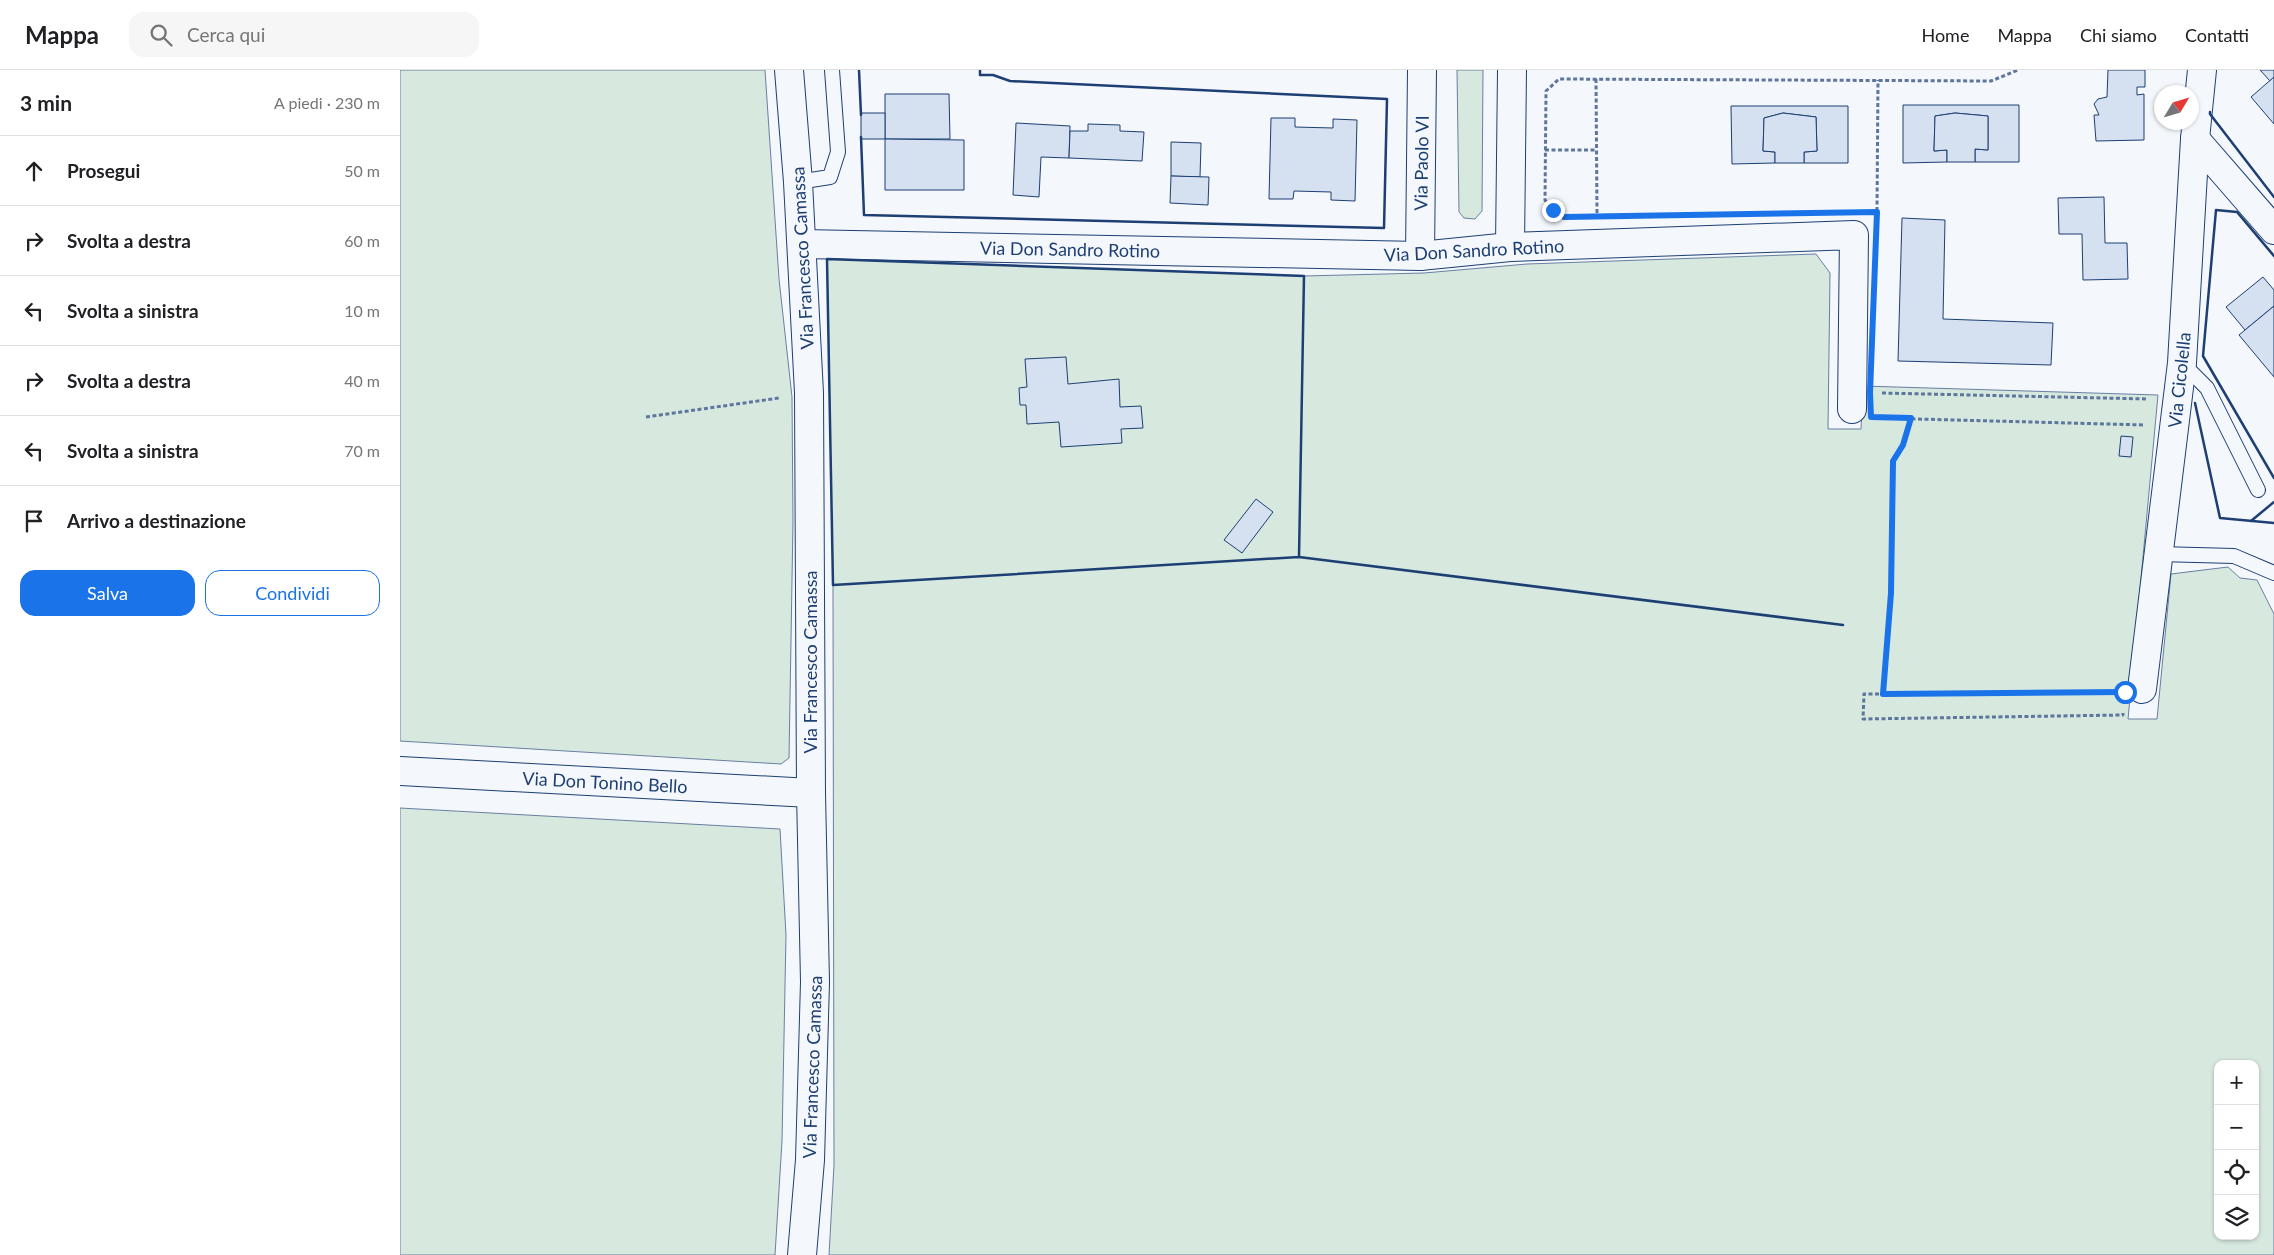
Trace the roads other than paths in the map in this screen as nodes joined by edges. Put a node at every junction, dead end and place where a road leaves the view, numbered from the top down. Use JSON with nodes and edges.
{"nodes":[{"id":1,"x":789,"y":70,"type":"edge"},
{"id":2,"x":832,"y":70,"type":"edge"},
{"id":3,"x":1422,"y":70,"type":"edge"},
{"id":4,"x":1512,"y":70,"type":"edge"},
{"id":5,"x":2202,"y":70,"type":"edge"},
{"id":6,"x":2196,"y":139,"type":"junction"},
{"id":7,"x":798,"y":182,"type":"junction"},
{"id":8,"x":2274,"y":230,"type":"edge"},
{"id":9,"x":802,"y":244,"type":"junction"},
{"id":10,"x":1510,"y":247,"type":"junction"},
{"id":11,"x":1420,"y":256,"type":"junction"},
{"id":12,"x":2182,"y":363,"type":"junction"},
{"id":13,"x":1862,"y":413,"type":"road end"},
{"id":14,"x":2258,"y":490,"type":"dead end"},
{"id":15,"x":2158,"y":554,"type":"junction"},
{"id":16,"x":2274,"y":573,"type":"edge"},
{"id":17,"x":2129,"y":690,"type":"road end"},
{"id":18,"x":400,"y":772,"type":"edge"},
{"id":19,"x":811,"y":793,"type":"junction"},
{"id":20,"x":802,"y":1255,"type":"edge"}],
"edges":[{"from":1,"to":7,"type":"street","name":"Via Francesco Camassa"},
{"from":2,"to":7,"type":"lane"},
{"from":3,"to":11,"type":"street","name":"Via Paolo VI"},
{"from":4,"to":10,"type":"street"},
{"from":5,"to":6,"type":"street","name":"Via Cicolella"},
{"from":6,"to":8,"type":"street"},
{"from":6,"to":12,"type":"street","name":"Via Cicolella"},
{"from":7,"to":9,"type":"street","name":"Via Francesco Camassa"},
{"from":9,"to":11,"type":"street","name":"Via Don Sandro Rotino"},
{"from":9,"to":19,"type":"street","name":"Via Francesco Camassa"},
{"from":10,"to":11,"type":"street","name":"Via Don Sandro Rotino"},
{"from":10,"to":13,"type":"street","name":"Via Don Sandro Rotino"},
{"from":12,"to":14,"type":"lane"},
{"from":12,"to":15,"type":"street","name":"Via Cicolella"},
{"from":15,"to":16,"type":"lane"},
{"from":15,"to":17,"type":"street","name":"Via Cicolella"},
{"from":18,"to":19,"type":"street","name":"Via Don Tonino Bello"},
{"from":19,"to":20,"type":"street","name":"Via Francesco Camassa"}]}
